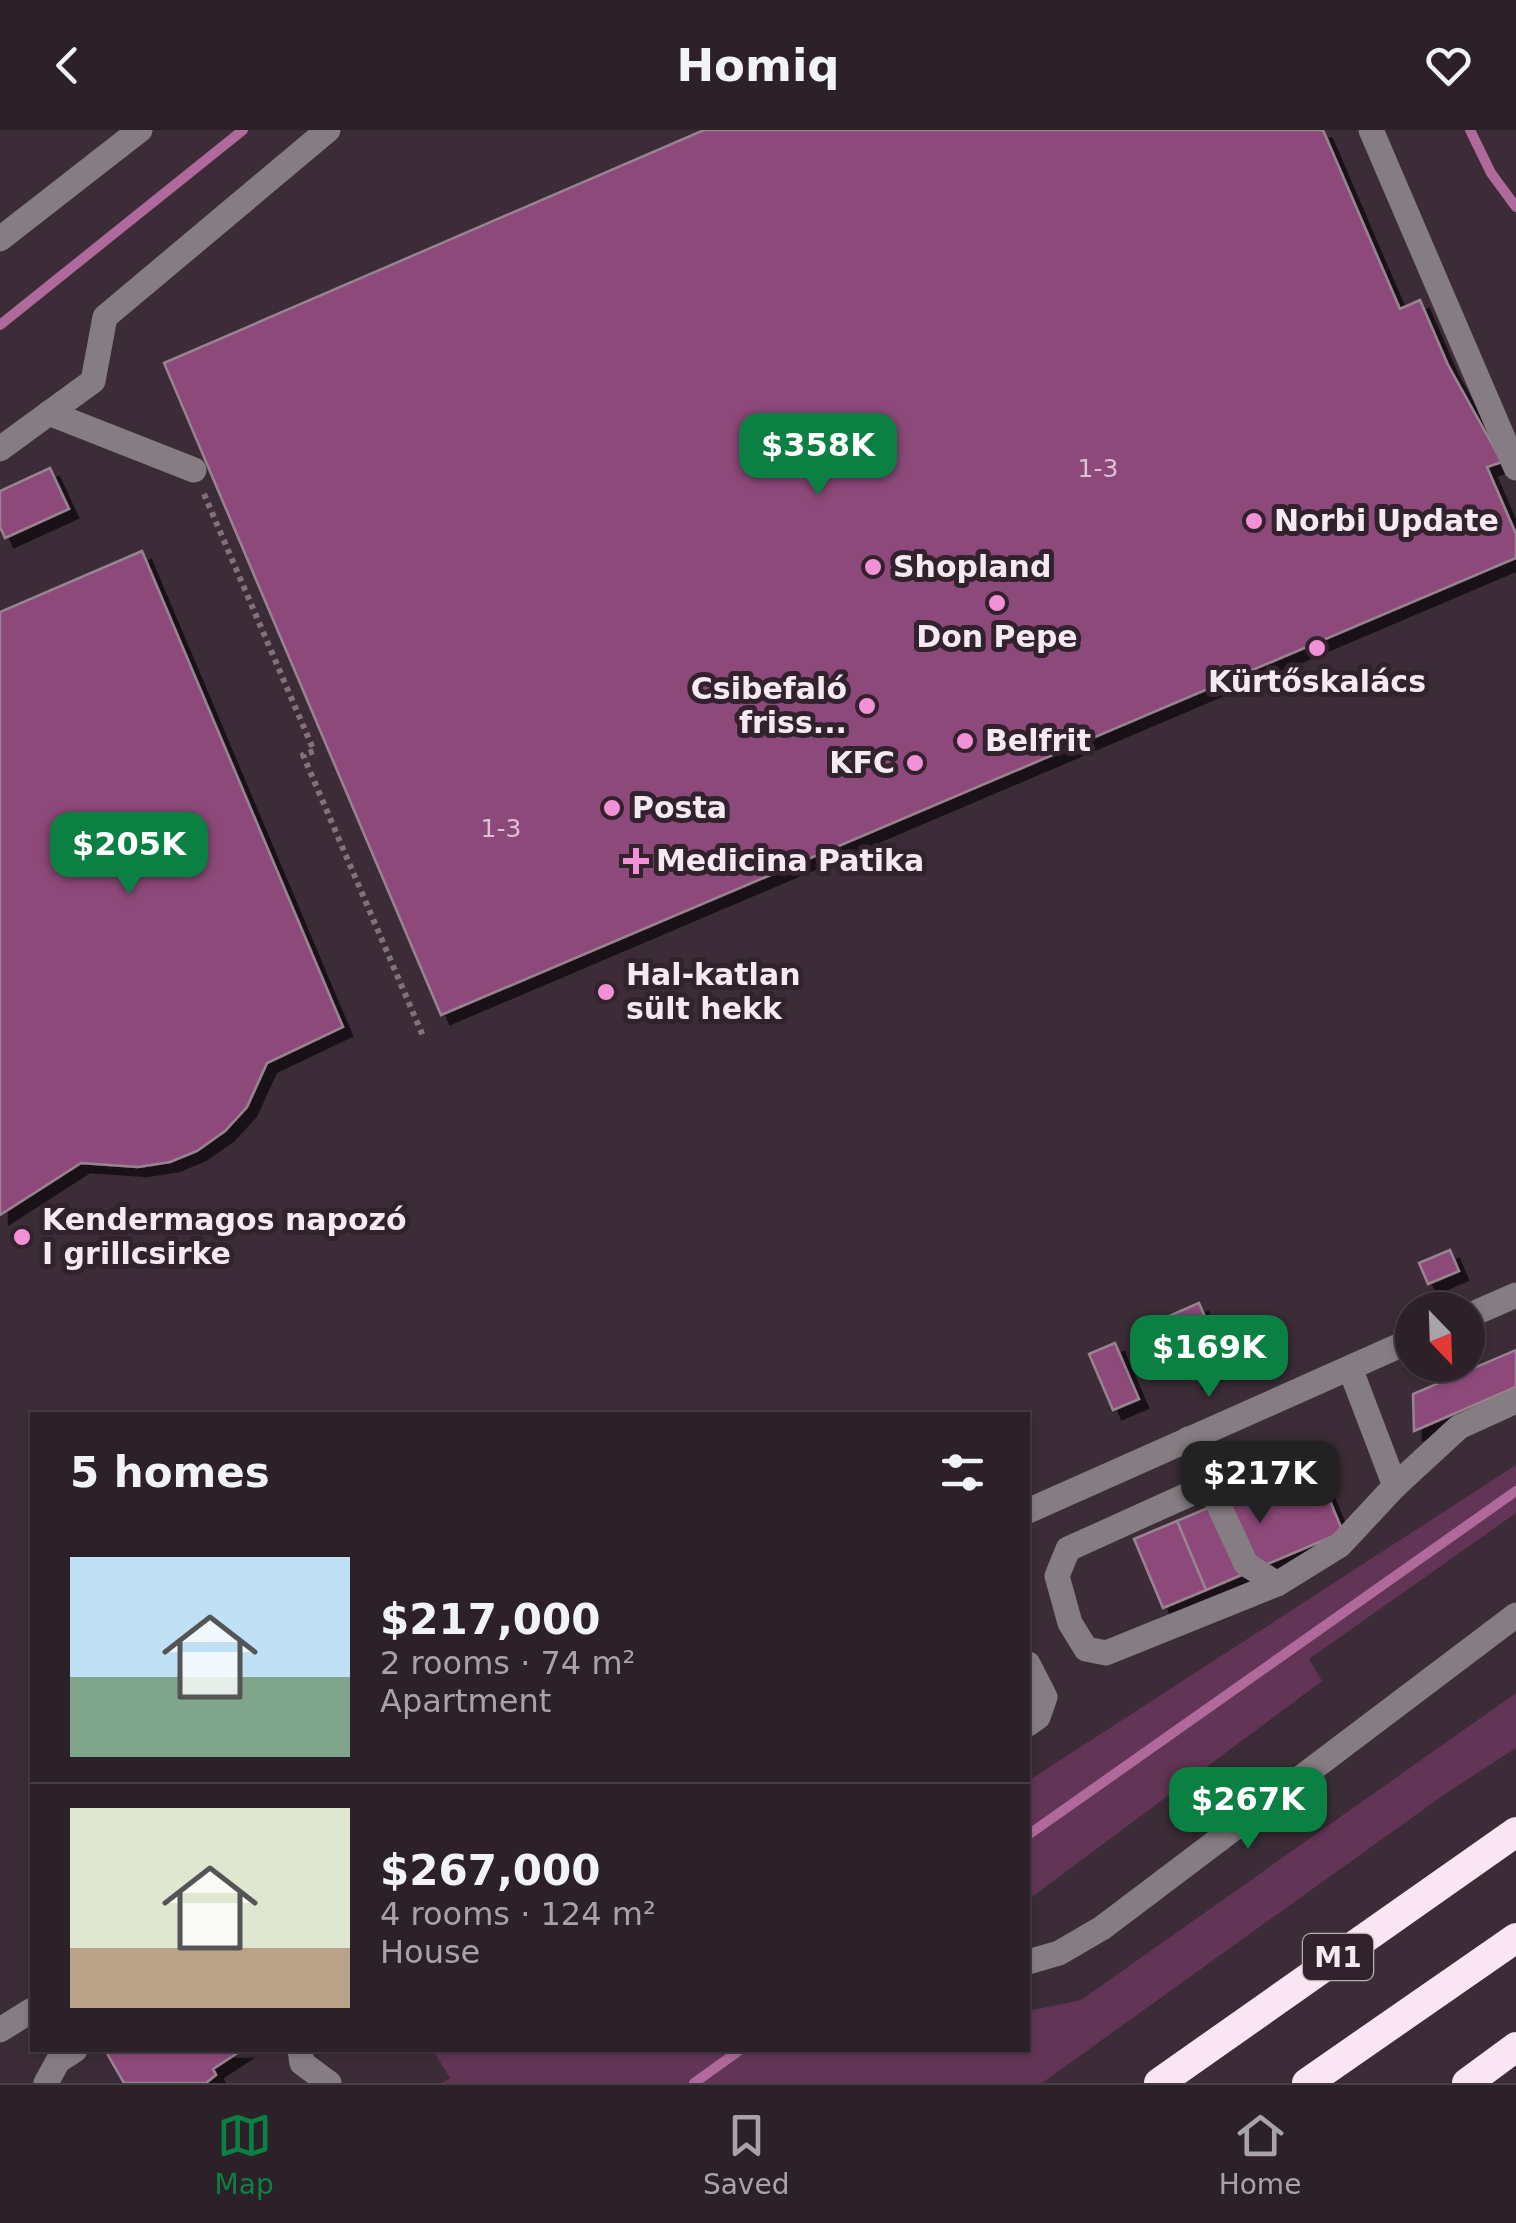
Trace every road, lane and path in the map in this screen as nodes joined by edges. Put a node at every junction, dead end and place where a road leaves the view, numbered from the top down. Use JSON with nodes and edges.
{"nodes":[{"id":1,"x":140,"y":130,"type":"edge"},
{"id":2,"x":328,"y":130,"type":"edge"},
{"id":3,"x":1372,"y":130,"type":"edge"},
{"id":4,"x":0,"y":240,"type":"edge"},
{"id":5,"x":49,"y":413,"type":"junction"},
{"id":6,"x":0,"y":449,"type":"edge"},
{"id":7,"x":1516,"y":468,"type":"edge"},
{"id":8,"x":194,"y":470,"type":"joint"},
{"id":9,"x":423,"y":1036,"type":"dead end"},
{"id":10,"x":1516,"y":1295,"type":"edge"},
{"id":11,"x":1485,"y":1309,"type":"edge"},
{"id":12,"x":1395,"y":1348,"type":"edge"},
{"id":13,"x":1350,"y":1368,"type":"junction"},
{"id":14,"x":1516,"y":1401,"type":"edge"},
{"id":15,"x":1188,"y":1439,"type":"junction"},
{"id":16,"x":1202,"y":1469,"type":"junction"},
{"id":17,"x":1395,"y":1486,"type":"junction"},
{"id":18,"x":1030,"y":1509,"type":"edge"},
{"id":19,"x":1277,"y":1584,"type":"junction"},
{"id":20,"x":1516,"y":1616,"type":"edge"},
{"id":21,"x":1030,"y":1674,"type":"edge"},
{"id":22,"x":1036,"y":1703,"type":"edge"},
{"id":23,"x":1516,"y":1832,"type":"edge"},
{"id":24,"x":1516,"y":1938,"type":"edge"},
{"id":25,"x":1030,"y":1961,"type":"edge"},
{"id":26,"x":30,"y":2011,"type":"edge"},
{"id":27,"x":0,"y":2030,"type":"edge"},
{"id":28,"x":1516,"y":2047,"type":"edge"},
{"id":29,"x":72,"y":2052,"type":"edge"},
{"id":30,"x":300,"y":2052,"type":"edge"},
{"id":31,"x":46,"y":2083,"type":"edge"},
{"id":32,"x":329,"y":2083,"type":"edge"},
{"id":33,"x":1160,"y":2083,"type":"edge"},
{"id":34,"x":1307,"y":2083,"type":"edge"},
{"id":35,"x":1467,"y":2083,"type":"edge"}],
"edges":[{"from":1,"to":4,"type":"street"},
{"from":2,"to":5,"type":"street"},
{"from":3,"to":7,"type":"street"},
{"from":5,"to":6,"type":"street"},
{"from":5,"to":8,"type":"street"},
{"from":8,"to":9,"type":"path"},
{"from":10,"to":11,"type":"street"},
{"from":12,"to":13,"type":"street"},
{"from":13,"to":15,"type":"street"},
{"from":13,"to":17,"type":"street"},
{"from":14,"to":17,"type":"street"},
{"from":15,"to":16,"type":"street"},
{"from":15,"to":18,"type":"street"},
{"from":16,"to":19,"type":"street"},
{"from":16,"to":19,"type":"street"},
{"from":17,"to":19,"type":"street"},
{"from":20,"to":25,"type":"street"},
{"from":21,"to":22,"type":"street"},
{"from":23,"to":33,"type":"highway","number":"M1"},
{"from":24,"to":34,"type":"highway"},
{"from":26,"to":27,"type":"street"},
{"from":28,"to":35,"type":"highway"},
{"from":29,"to":31,"type":"street"},
{"from":30,"to":32,"type":"street"}]}
